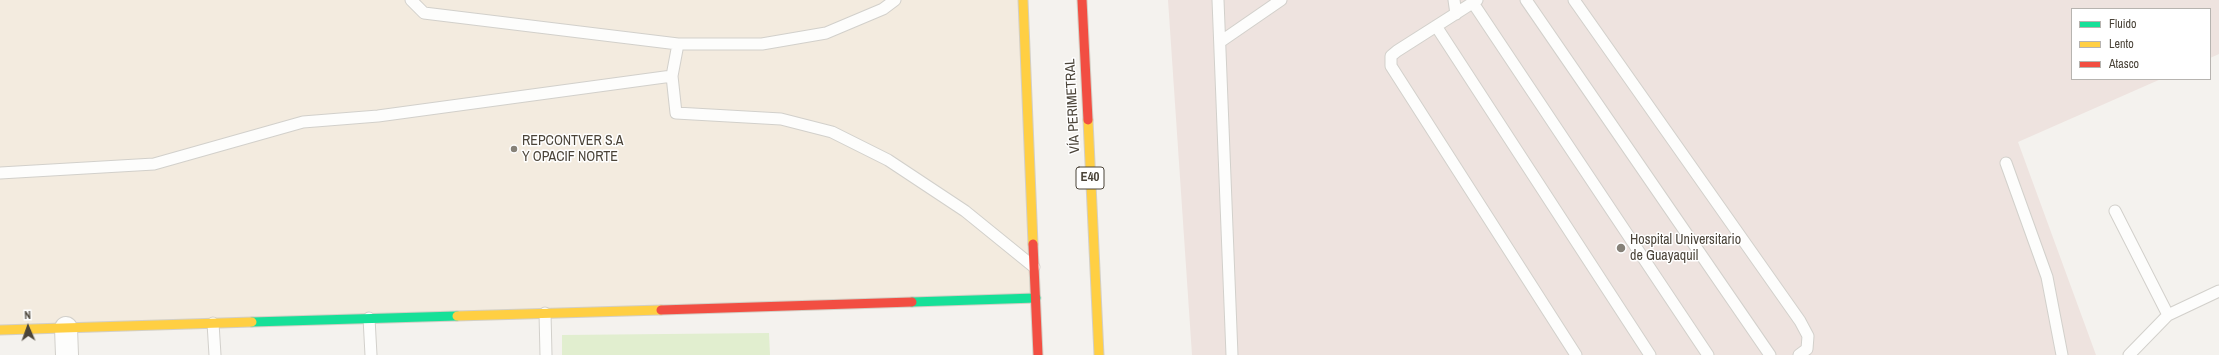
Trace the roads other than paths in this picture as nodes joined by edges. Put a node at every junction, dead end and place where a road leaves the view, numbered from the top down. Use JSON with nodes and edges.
{"nodes":[{"id":1,"x":412,"y":0,"type":"edge"},
{"id":2,"x":895,"y":0,"type":"edge"},
{"id":3,"x":1023,"y":0,"type":"edge"},
{"id":4,"x":1082,"y":0,"type":"edge"},
{"id":5,"x":1218,"y":0,"type":"edge"},
{"id":6,"x":1281,"y":0,"type":"edge"},
{"id":7,"x":1454,"y":0,"type":"edge"},
{"id":8,"x":1526,"y":0,"type":"edge"},
{"id":9,"x":1574,"y":0,"type":"edge"},
{"id":10,"x":1475,"y":1,"type":"edge"},
{"id":11,"x":1456,"y":14,"type":"junction"},
{"id":12,"x":1436,"y":26,"type":"junction"},
{"id":13,"x":1220,"y":42,"type":"junction"},
{"id":14,"x":678,"y":44,"type":"junction"},
{"id":15,"x":672,"y":76,"type":"junction"},
{"id":16,"x":2006,"y":163,"type":"dead end"},
{"id":17,"x":0,"y":173,"type":"edge"},
{"id":18,"x":2115,"y":211,"type":"dead end"},
{"id":19,"x":1035,"y":268,"type":"junction"},
{"id":20,"x":2219,"y":291,"type":"edge"},
{"id":21,"x":1036,"y":298,"type":"junction"},
{"id":22,"x":545,"y":313,"type":"junction"},
{"id":23,"x":2168,"y":314,"type":"junction"},
{"id":24,"x":369,"y":318,"type":"junction"},
{"id":25,"x":213,"y":323,"type":"junction"},
{"id":26,"x":66,"y":328,"type":"junction"},
{"id":27,"x":0,"y":330,"type":"edge"},
{"id":28,"x":67,"y":355,"type":"edge"},
{"id":29,"x":215,"y":355,"type":"edge"},
{"id":30,"x":370,"y":355,"type":"edge"},
{"id":31,"x":546,"y":355,"type":"edge"},
{"id":32,"x":1038,"y":355,"type":"edge"},
{"id":33,"x":1099,"y":355,"type":"edge"},
{"id":34,"x":1232,"y":355,"type":"edge"},
{"id":35,"x":1576,"y":355,"type":"edge"},
{"id":36,"x":1650,"y":355,"type":"edge"},
{"id":37,"x":1708,"y":355,"type":"edge"},
{"id":38,"x":1770,"y":355,"type":"edge"},
{"id":39,"x":1799,"y":355,"type":"edge"},
{"id":40,"x":2062,"y":355,"type":"edge"},
{"id":41,"x":2129,"y":355,"type":"edge"}],
"edges":[{"from":1,"to":14,"type":"lane"},
{"from":2,"to":14,"type":"lane"},
{"from":3,"to":19,"type":"main road"},
{"from":4,"to":33,"type":"main road","name":"VÍA PERIMETRAL","number":"E40"},
{"from":5,"to":13,"type":"lane"},
{"from":6,"to":13,"type":"lane"},
{"from":7,"to":11,"type":"lane"},
{"from":8,"to":38,"type":"lane"},
{"from":9,"to":39,"type":"lane"},
{"from":10,"to":11,"type":"lane"},
{"from":10,"to":37,"type":"lane"},
{"from":11,"to":12,"type":"lane"},
{"from":12,"to":35,"type":"lane"},
{"from":12,"to":36,"type":"lane"},
{"from":13,"to":34,"type":"lane"},
{"from":14,"to":15,"type":"lane"},
{"from":15,"to":17,"type":"lane"},
{"from":15,"to":19,"type":"lane"},
{"from":16,"to":40,"type":"lane"},
{"from":18,"to":23,"type":"lane"},
{"from":19,"to":21,"type":"main road"},
{"from":20,"to":23,"type":"lane"},
{"from":21,"to":22,"type":"main road"},
{"from":21,"to":32,"type":"main road"},
{"from":22,"to":24,"type":"main road"},
{"from":22,"to":31,"type":"lane"},
{"from":23,"to":41,"type":"lane"},
{"from":24,"to":25,"type":"main road"},
{"from":24,"to":30,"type":"lane"},
{"from":25,"to":26,"type":"main road"},
{"from":25,"to":29,"type":"lane"},
{"from":26,"to":27,"type":"main road"},
{"from":26,"to":28,"type":"street"}]}
